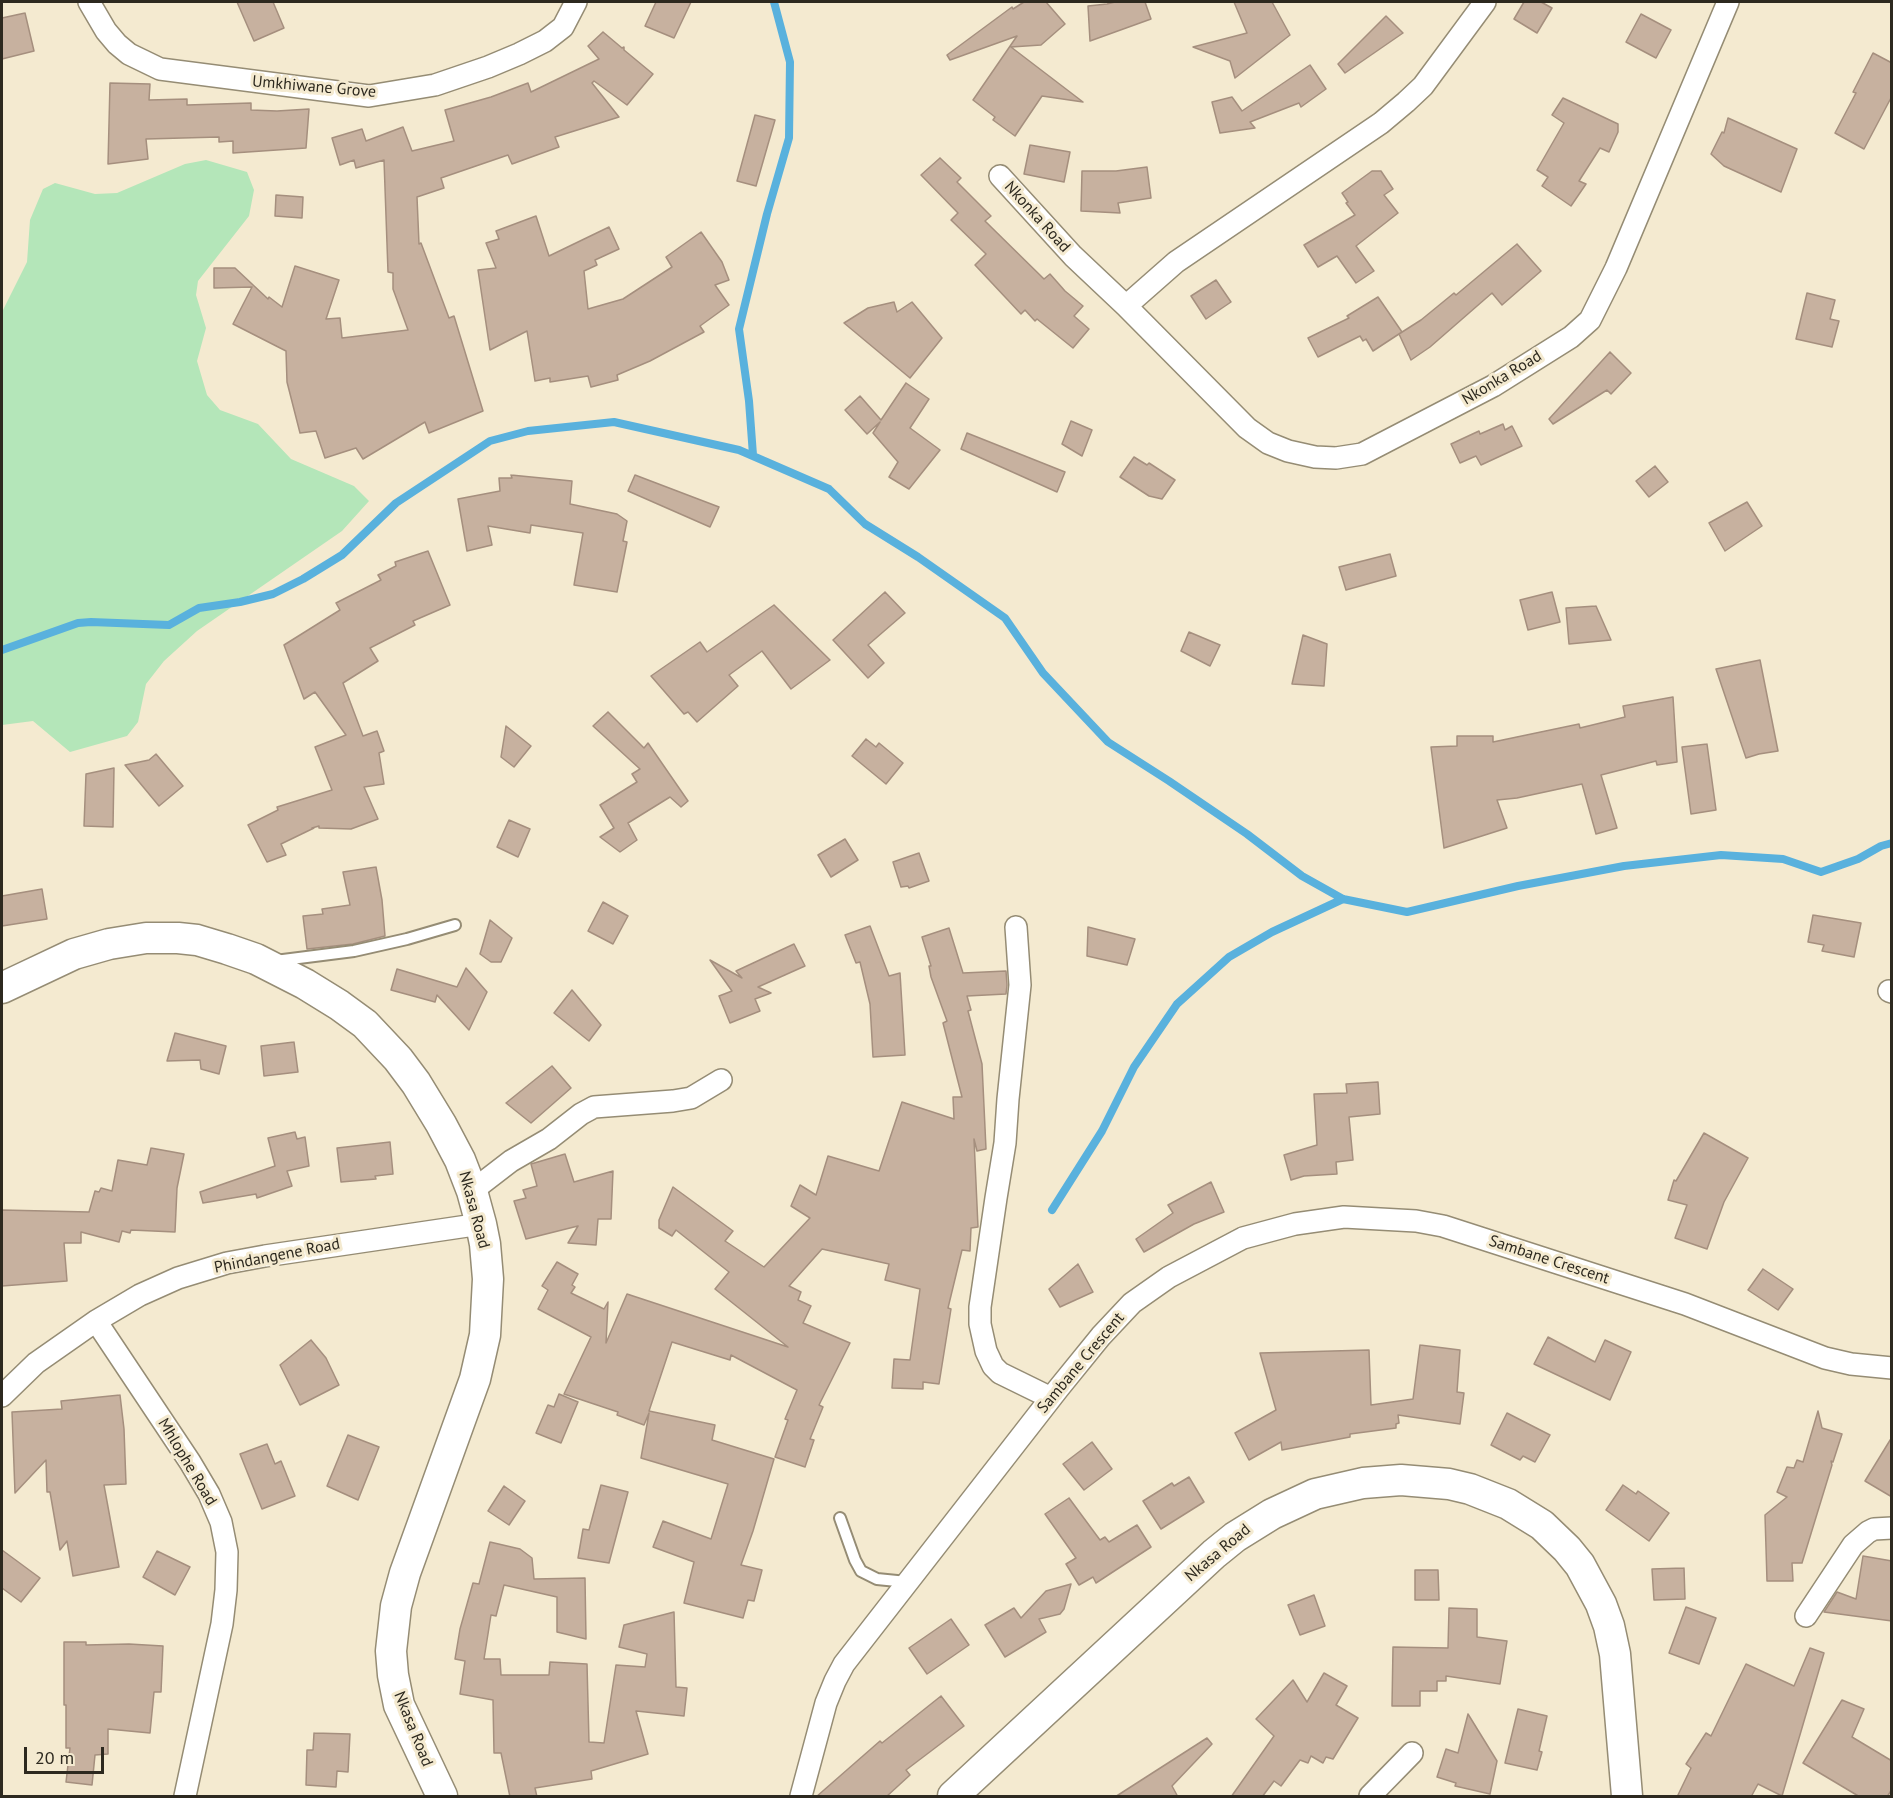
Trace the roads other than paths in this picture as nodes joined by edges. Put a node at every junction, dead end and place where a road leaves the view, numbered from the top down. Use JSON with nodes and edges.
{"nodes":[{"id":1,"x":89,"y":2,"type":"edge"},
{"id":2,"x":576,"y":2,"type":"edge"},
{"id":3,"x":1485,"y":2,"type":"edge"},
{"id":4,"x":1728,"y":2,"type":"edge"},
{"id":5,"x":1000,"y":176,"type":"dead end"},
{"id":6,"x":1126,"y":306,"type":"junction"},
{"id":7,"x":455,"y":925,"type":"dead end"},
{"id":8,"x":1016,"y":927,"type":"dead end"},
{"id":9,"x":263,"y":963,"type":"junction"},
{"id":10,"x":2,"y":988,"type":"edge"},
{"id":11,"x":721,"y":1080,"type":"dead end"},
{"id":12,"x":472,"y":1191,"type":"junction"},
{"id":13,"x":481,"y":1224,"type":"junction"},
{"id":14,"x":96,"y":1321,"type":"junction"},
{"id":15,"x":1892,"y":1368,"type":"edge"},
{"id":16,"x":2,"y":1396,"type":"edge"},
{"id":17,"x":1051,"y":1398,"type":"junction"},
{"id":18,"x":840,"y":1518,"type":"dead end"},
{"id":19,"x":1892,"y":1528,"type":"edge"},
{"id":20,"x":908,"y":1582,"type":"junction"},
{"id":21,"x":1806,"y":1616,"type":"dead end"},
{"id":22,"x":1412,"y":1753,"type":"dead end"},
{"id":23,"x":185,"y":1797,"type":"edge"},
{"id":24,"x":442,"y":1797,"type":"edge"},
{"id":25,"x":801,"y":1797,"type":"edge"},
{"id":26,"x":953,"y":1797,"type":"edge"},
{"id":27,"x":1370,"y":1797,"type":"edge"},
{"id":28,"x":1627,"y":1797,"type":"edge"}],
"edges":[{"from":1,"to":2,"type":"street","name":"Umkhiwane Grove"},
{"from":3,"to":6,"type":"street"},
{"from":4,"to":6,"type":"street","name":"Nkonka Road"},
{"from":5,"to":6,"type":"street","name":"Nkonka Road"},
{"from":7,"to":9,"type":"lane"},
{"from":8,"to":17,"type":"street"},
{"from":9,"to":10,"type":"street","name":"Nkasa Road"},
{"from":9,"to":12,"type":"street","name":"Nkasa Road"},
{"from":11,"to":12,"type":"street"},
{"from":12,"to":13,"type":"street","name":"Nkasa Road"},
{"from":13,"to":14,"type":"street","name":"Phindangene Road"},
{"from":13,"to":24,"type":"street","name":"Nkasa Road"},
{"from":14,"to":16,"type":"street","name":"Phindangene Road"},
{"from":14,"to":23,"type":"street","name":"Mhlophe Road"},
{"from":15,"to":17,"type":"street","name":"Sambane Crescent"},
{"from":17,"to":20,"type":"street","name":"Sambane Crescent"},
{"from":18,"to":20,"type":"lane"},
{"from":19,"to":21,"type":"street"},
{"from":20,"to":25,"type":"street","name":"Sambane Crescent"},
{"from":22,"to":27,"type":"street"},
{"from":26,"to":28,"type":"street","name":"Nkasa Road"}]}
